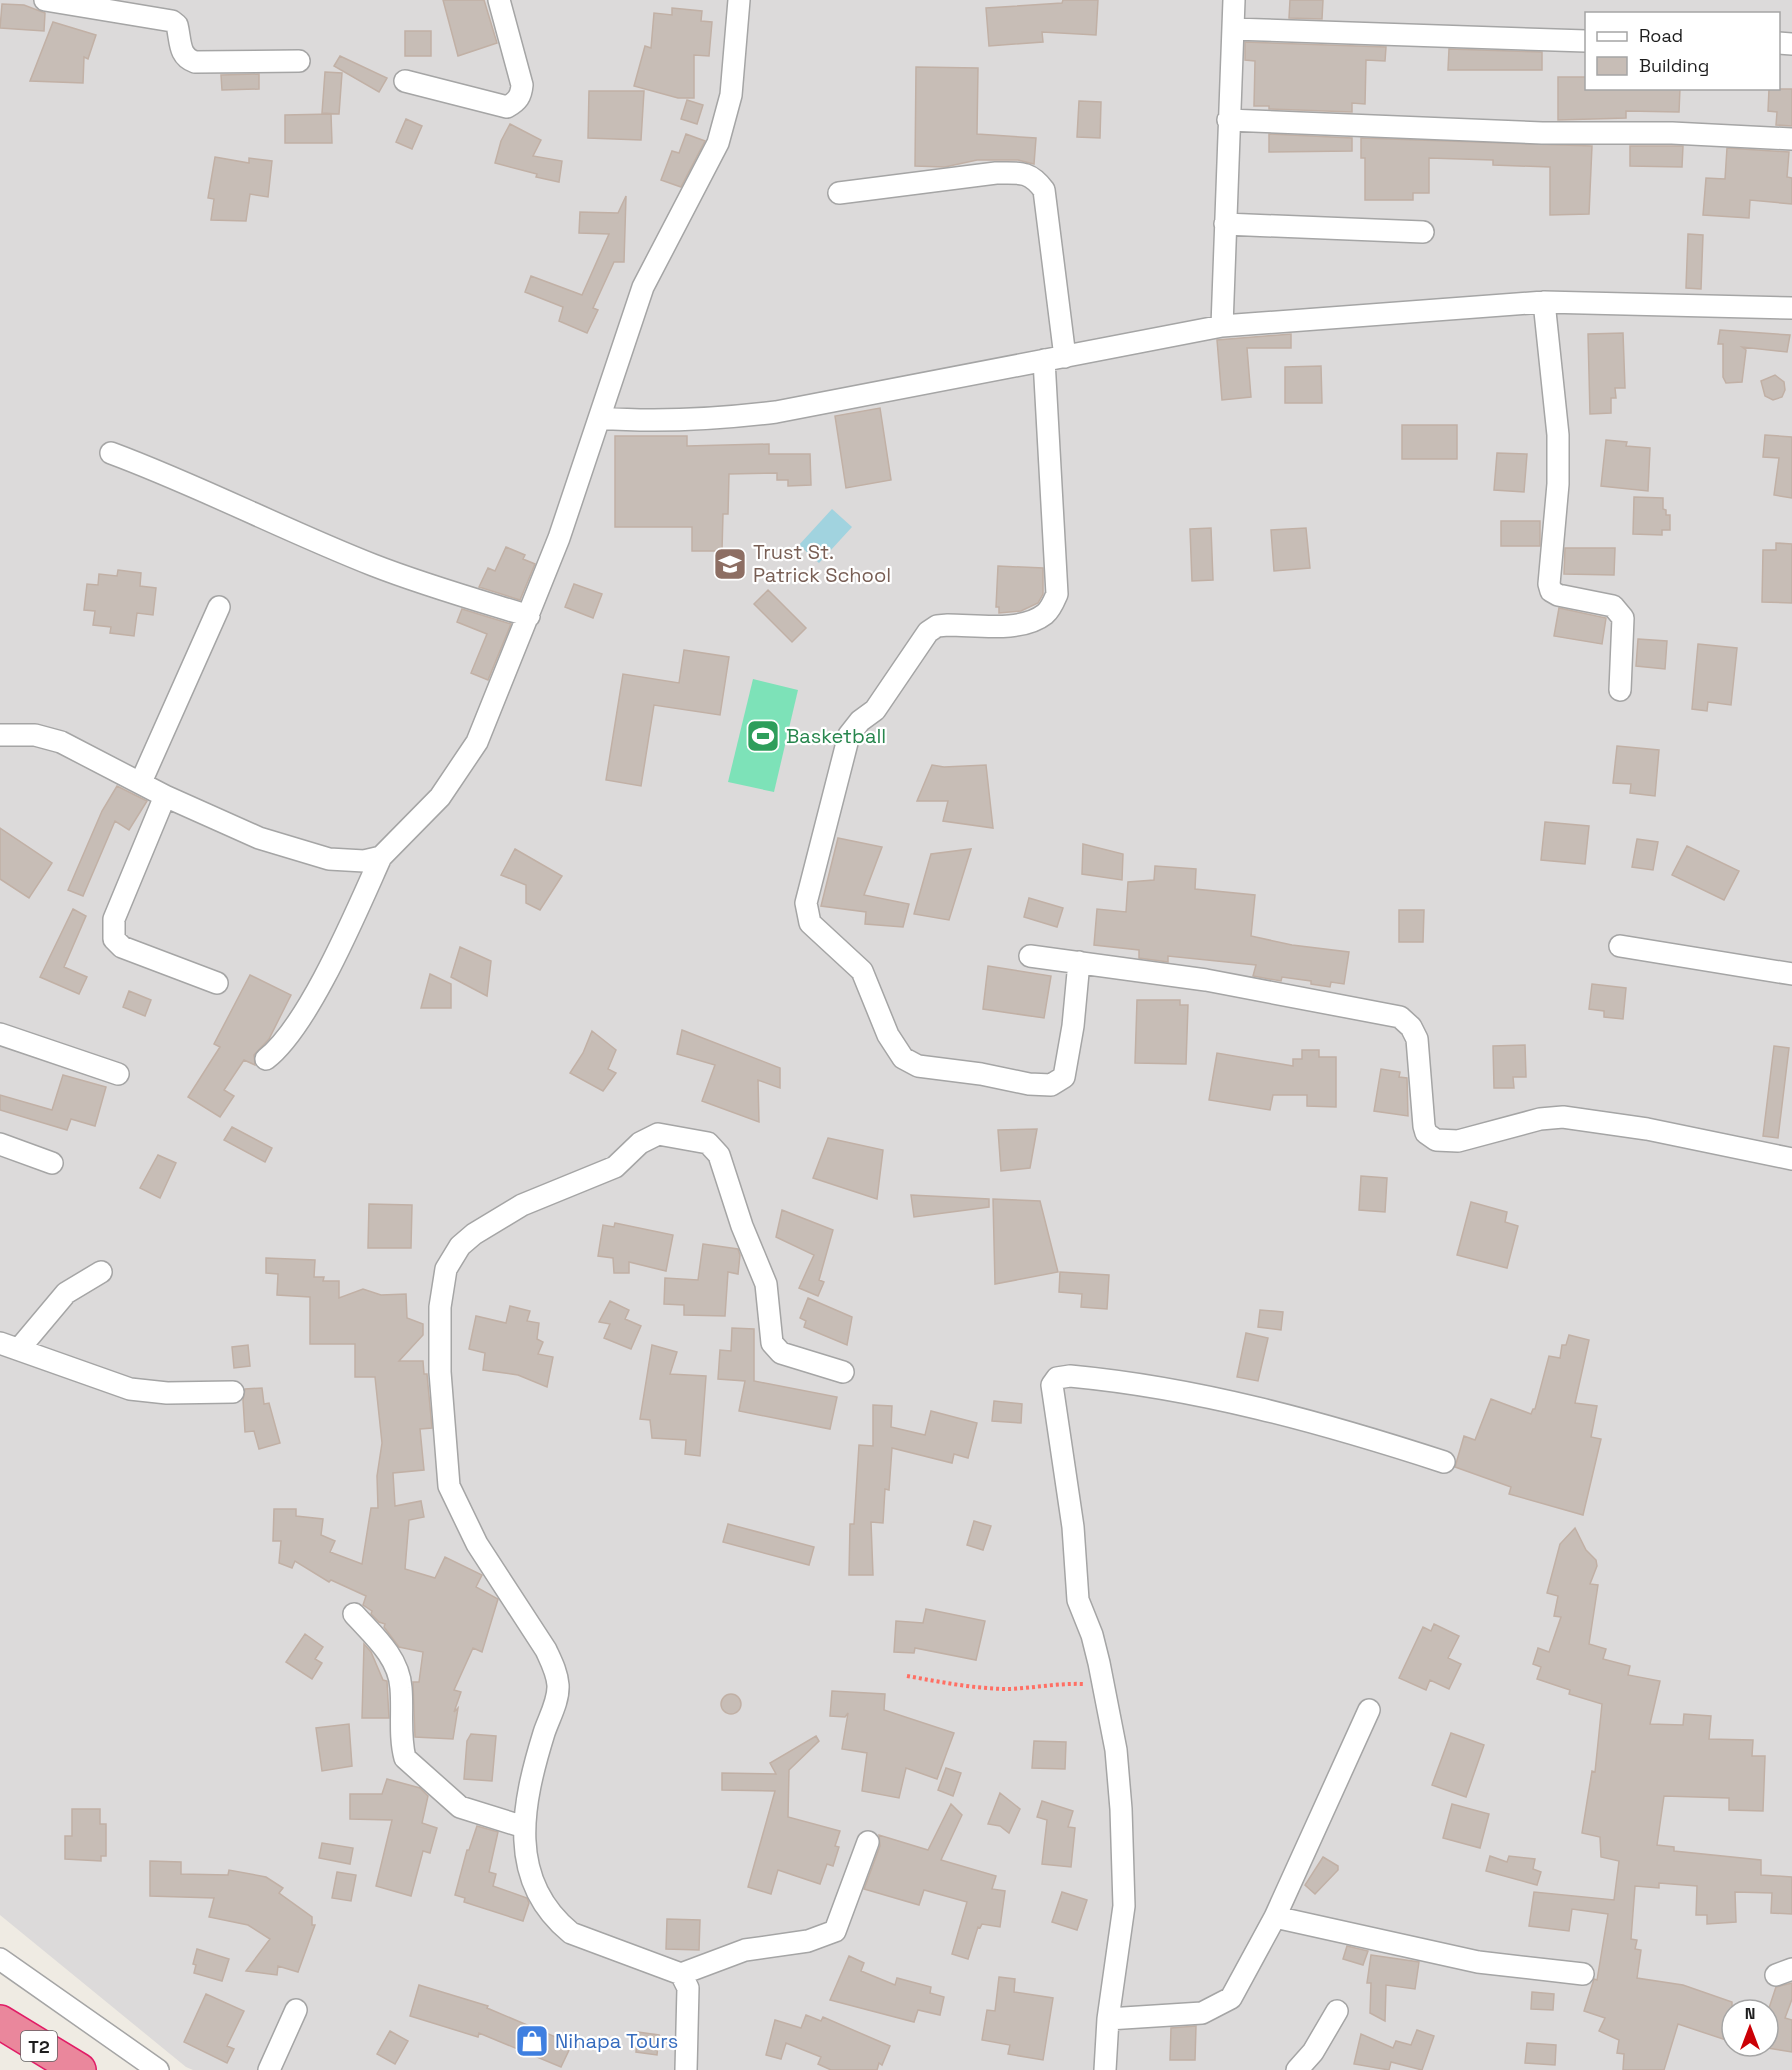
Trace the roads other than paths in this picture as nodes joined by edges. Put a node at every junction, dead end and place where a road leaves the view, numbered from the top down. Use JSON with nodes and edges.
{"nodes":[{"id":1,"x":45,"y":0,"type":"edge"},
{"id":2,"x":499,"y":0,"type":"edge"},
{"id":3,"x":739,"y":0,"type":"edge"},
{"id":4,"x":1234,"y":0,"type":"edge"},
{"id":5,"x":1233,"y":29,"type":"junction"},
{"id":6,"x":1585,"y":41,"type":"edge"},
{"id":7,"x":299,"y":61,"type":"dead end"},
{"id":8,"x":405,"y":81,"type":"dead end"},
{"id":9,"x":1228,"y":120,"type":"junction"},
{"id":10,"x":1792,"y":139,"type":"edge"},
{"id":11,"x":839,"y":193,"type":"dead end"},
{"id":12,"x":1225,"y":224,"type":"junction"},
{"id":13,"x":1423,"y":232,"type":"dead end"},
{"id":14,"x":1544,"y":302,"type":"junction"},
{"id":15,"x":1792,"y":308,"type":"edge"},
{"id":16,"x":1222,"y":326,"type":"junction"},
{"id":17,"x":1054,"y":358,"type":"junction"},
{"id":18,"x":601,"y":418,"type":"junction"},
{"id":19,"x":111,"y":453,"type":"dead end"},
{"id":20,"x":219,"y":607,"type":"dead end"},
{"id":21,"x":530,"y":616,"type":"junction"},
{"id":22,"x":1620,"y":690,"type":"dead end"},
{"id":23,"x":0,"y":735,"type":"edge"},
{"id":24,"x":141,"y":782,"type":"junction"},
{"id":25,"x":165,"y":796,"type":"junction"},
{"id":26,"x":381,"y":857,"type":"junction"},
{"id":27,"x":1620,"y":946,"type":"dead end"},
{"id":28,"x":1030,"y":956,"type":"dead end"},
{"id":29,"x":1079,"y":962,"type":"junction"},
{"id":30,"x":1792,"y":974,"type":"edge"},
{"id":31,"x":217,"y":983,"type":"dead end"},
{"id":32,"x":0,"y":1034,"type":"edge"},
{"id":33,"x":266,"y":1059,"type":"dead end"},
{"id":34,"x":118,"y":1074,"type":"dead end"},
{"id":35,"x":0,"y":1144,"type":"edge"},
{"id":36,"x":1792,"y":1159,"type":"edge"},
{"id":37,"x":52,"y":1163,"type":"dead end"},
{"id":38,"x":102,"y":1272,"type":"dead end"},
{"id":39,"x":10,"y":1346,"type":"edge"},
{"id":40,"x":843,"y":1372,"type":"dead end"},
{"id":41,"x":233,"y":1392,"type":"dead end"},
{"id":42,"x":1444,"y":1461,"type":"dead end"},
{"id":43,"x":354,"y":1614,"type":"dead end"},
{"id":44,"x":1369,"y":1710,"type":"dead end"},
{"id":45,"x":524,"y":1827,"type":"junction"},
{"id":46,"x":868,"y":1842,"type":"dead end"},
{"id":47,"x":1275,"y":1917,"type":"junction"},
{"id":48,"x":0,"y":1959,"type":"edge"},
{"id":49,"x":681,"y":1974,"type":"junction"},
{"id":50,"x":1582,"y":1974,"type":"dead end"},
{"id":51,"x":296,"y":2010,"type":"dead end"},
{"id":52,"x":1337,"y":2011,"type":"dead end"},
{"id":53,"x":1108,"y":2019,"type":"junction"},
{"id":54,"x":0,"y":2022,"type":"edge"},
{"id":55,"x":79,"y":2070,"type":"edge"},
{"id":56,"x":158,"y":2070,"type":"edge"},
{"id":57,"x":269,"y":2070,"type":"edge"},
{"id":58,"x":686,"y":2070,"type":"edge"},
{"id":59,"x":1105,"y":2070,"type":"edge"},
{"id":60,"x":1297,"y":2070,"type":"edge"}],
"edges":[{"from":1,"to":7,"type":"street"},
{"from":2,"to":8,"type":"street"},
{"from":3,"to":18,"type":"street"},
{"from":4,"to":5,"type":"street"},
{"from":5,"to":6,"type":"street"},
{"from":5,"to":9,"type":"street"},
{"from":9,"to":10,"type":"street"},
{"from":9,"to":12,"type":"street"},
{"from":11,"to":17,"type":"street"},
{"from":12,"to":13,"type":"street"},
{"from":12,"to":16,"type":"street"},
{"from":14,"to":15,"type":"street"},
{"from":14,"to":16,"type":"street"},
{"from":14,"to":22,"type":"street"},
{"from":16,"to":17,"type":"street"},
{"from":17,"to":18,"type":"street"},
{"from":17,"to":29,"type":"street"},
{"from":18,"to":21,"type":"street"},
{"from":19,"to":21,"type":"street"},
{"from":20,"to":24,"type":"street"},
{"from":21,"to":26,"type":"street"},
{"from":23,"to":24,"type":"street"},
{"from":24,"to":25,"type":"street"},
{"from":25,"to":26,"type":"street"},
{"from":25,"to":31,"type":"street"},
{"from":26,"to":33,"type":"street"},
{"from":27,"to":30,"type":"street"},
{"from":28,"to":29,"type":"street"},
{"from":29,"to":36,"type":"street"},
{"from":32,"to":34,"type":"street"},
{"from":35,"to":37,"type":"street"},
{"from":38,"to":39,"type":"street"},
{"from":39,"to":41,"type":"street"},
{"from":40,"to":45,"type":"street"},
{"from":42,"to":53,"type":"street"},
{"from":43,"to":45,"type":"street"},
{"from":44,"to":47,"type":"street"},
{"from":45,"to":49,"type":"street"},
{"from":46,"to":49,"type":"street"},
{"from":47,"to":50,"type":"street"},
{"from":47,"to":53,"type":"street"},
{"from":48,"to":56,"type":"street"},
{"from":49,"to":58,"type":"street"},
{"from":51,"to":57,"type":"street"},
{"from":52,"to":60,"type":"street"},
{"from":53,"to":59,"type":"street"},
{"from":54,"to":55,"type":"highway","number":"T2"}]}
